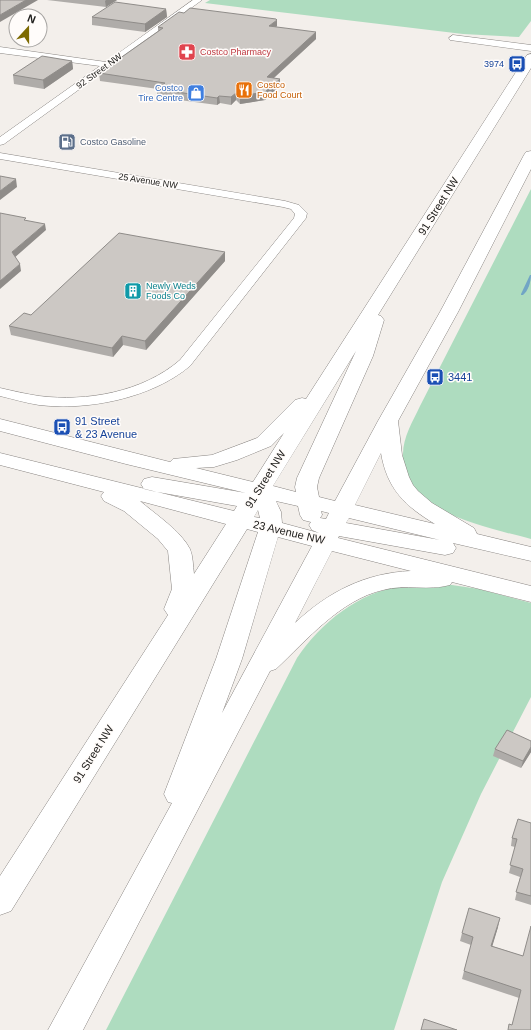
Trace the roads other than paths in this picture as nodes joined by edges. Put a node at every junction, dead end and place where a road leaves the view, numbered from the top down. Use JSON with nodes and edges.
{"nodes":[{"id":1,"x":198,"y":0,"type":"edge"},
{"id":2,"x":531,"y":44,"type":"edge"},
{"id":3,"x":531,"y":48,"type":"edge"},
{"id":4,"x":0,"y":50,"type":"edge"},
{"id":5,"x":531,"y":58,"type":"edge"},
{"id":6,"x":108,"y":65,"type":"junction"},
{"id":7,"x":0,"y":142,"type":"edge"},
{"id":8,"x":531,"y":154,"type":"edge"},
{"id":9,"x":0,"y":156,"type":"edge"},
{"id":10,"x":384,"y":292,"type":"junction"},
{"id":11,"x":335,"y":370,"type":"junction"},
{"id":12,"x":0,"y":392,"type":"edge"},
{"id":13,"x":388,"y":421,"type":"junction"},
{"id":14,"x":0,"y":425,"type":"edge"},
{"id":15,"x":0,"y":455,"type":"edge"},
{"id":16,"x":0,"y":459,"type":"edge"},
{"id":17,"x":133,"y":460,"type":"junction"},
{"id":18,"x":75,"y":478,"type":"junction"},
{"id":19,"x":260,"y":511,"type":"junction"},
{"id":20,"x":322,"y":518,"type":"junction"},
{"id":21,"x":479,"y":542,"type":"junction"},
{"id":22,"x":531,"y":554,"type":"edge"},
{"id":23,"x":531,"y":564,"type":"edge"},
{"id":24,"x":480,"y":581,"type":"junction"},
{"id":25,"x":531,"y":594,"type":"edge"},
{"id":26,"x":164,"y":641,"type":"junction"},
{"id":27,"x":257,"y":672,"type":"junction"},
{"id":28,"x":137,"y":896,"type":"junction"},
{"id":29,"x":0,"y":902,"type":"edge"},
{"id":30,"x":65,"y":1030,"type":"edge"}],
"edges":[{"from":1,"to":6,"type":"street","name":"92 Street NW"},
{"from":2,"to":3,"type":"street"},
{"from":4,"to":6,"type":"street"},
{"from":5,"to":10,"type":"main road","name":"91 Street NW"},
{"from":6,"to":7,"type":"street","name":"92 Street NW"},
{"from":8,"to":13,"type":"main road"},
{"from":9,"to":12,"type":"street","name":"25 Avenue NW"},
{"from":10,"to":11,"type":"main road","name":"91 Street NW"},
{"from":10,"to":20,"type":"main road"},
{"from":11,"to":17,"type":"main road"},
{"from":11,"to":19,"type":"main road","name":"91 Street NW"},
{"from":13,"to":20,"type":"main road"},
{"from":13,"to":21,"type":"main road"},
{"from":14,"to":17,"type":"main road","name":"23 Avenue NW"},
{"from":15,"to":19,"type":"main road"},
{"from":16,"to":18,"type":"main road","name":"23 Avenue NW"},
{"from":17,"to":19,"type":"main road","name":"23 Avenue NW"},
{"from":18,"to":19,"type":"main road","name":"23 Avenue NW"},
{"from":18,"to":26,"type":"main road"},
{"from":19,"to":20,"type":"main road","name":"23 Avenue NW"},
{"from":19,"to":20,"type":"main road"},
{"from":19,"to":26,"type":"main road","name":"91 Street NW"},
{"from":19,"to":28,"type":"main road"},
{"from":20,"to":21,"type":"main road","name":"23 Avenue NW"},
{"from":20,"to":23,"type":"main road"},
{"from":20,"to":24,"type":"main road","name":"23 Avenue NW"},
{"from":20,"to":27,"type":"main road"},
{"from":21,"to":22,"type":"main road","name":"23 Avenue NW"},
{"from":24,"to":25,"type":"main road","name":"23 Avenue NW"},
{"from":24,"to":27,"type":"main road"},
{"from":26,"to":29,"type":"main road","name":"91 Street NW"},
{"from":27,"to":28,"type":"main road"},
{"from":28,"to":30,"type":"main road"}]}
